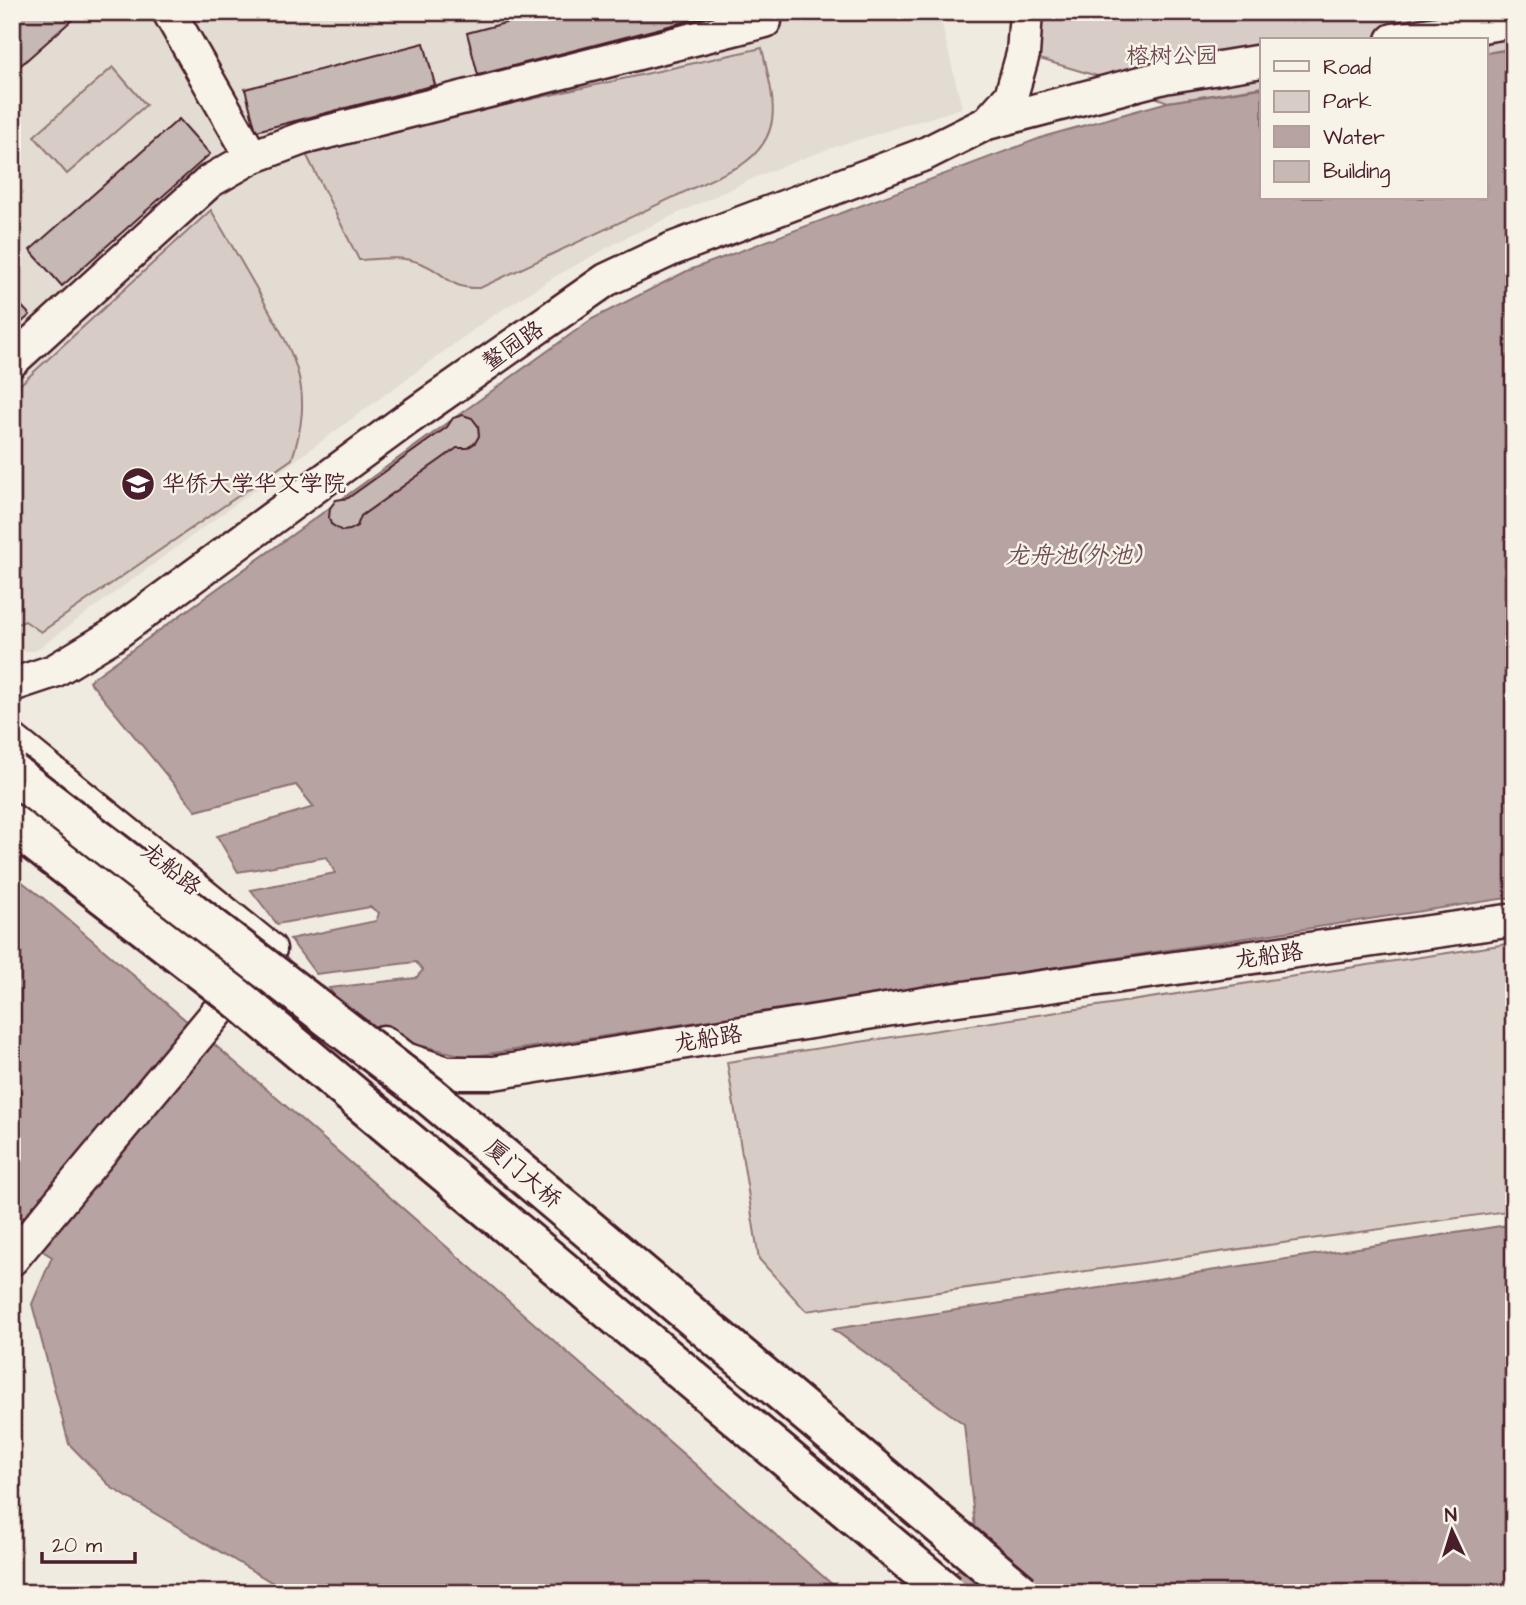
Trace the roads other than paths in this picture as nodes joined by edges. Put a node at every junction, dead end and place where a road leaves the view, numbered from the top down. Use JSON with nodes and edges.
{"nodes":[{"id":1,"x":169,"y":12,"type":"edge"},
{"id":2,"x":1026,"y":12,"type":"edge"},
{"id":3,"x":765,"y":21,"type":"dead end"},
{"id":4,"x":1514,"y":21,"type":"edge"},
{"id":5,"x":1405,"y":38,"type":"edge"},
{"id":6,"x":1260,"y":61,"type":"edge"},
{"id":7,"x":987,"y":123,"type":"junction"},
{"id":8,"x":252,"y":157,"type":"junction"},
{"id":9,"x":12,"y":361,"type":"edge"},
{"id":10,"x":12,"y":685,"type":"edge"},
{"id":11,"x":12,"y":740,"type":"edge"},
{"id":12,"x":12,"y":773,"type":"edge"},
{"id":13,"x":12,"y":824,"type":"edge"},
{"id":14,"x":1514,"y":920,"type":"edge"},
{"id":15,"x":270,"y":949,"type":"junction"},
{"id":16,"x":12,"y":1259,"type":"edge"},
{"id":17,"x":947,"y":1593,"type":"edge"},
{"id":18,"x":1020,"y":1593,"type":"edge"}],
"edges":[{"from":1,"to":8,"type":"street"},
{"from":2,"to":7,"type":"street","name":"鳌园路"},
{"from":3,"to":8,"type":"street"},
{"from":4,"to":5,"type":"street"},
{"from":6,"to":7,"type":"street"},
{"from":7,"to":10,"type":"street","name":"鳌园路"},
{"from":8,"to":9,"type":"street"},
{"from":11,"to":15,"type":"street","name":"龙船路"},
{"from":12,"to":18,"type":"main road","name":"厦门大桥","bridge":true},
{"from":13,"to":17,"type":"main road","bridge":true},
{"from":14,"to":15,"type":"street","name":"龙船路"},
{"from":15,"to":16,"type":"street"}]}
